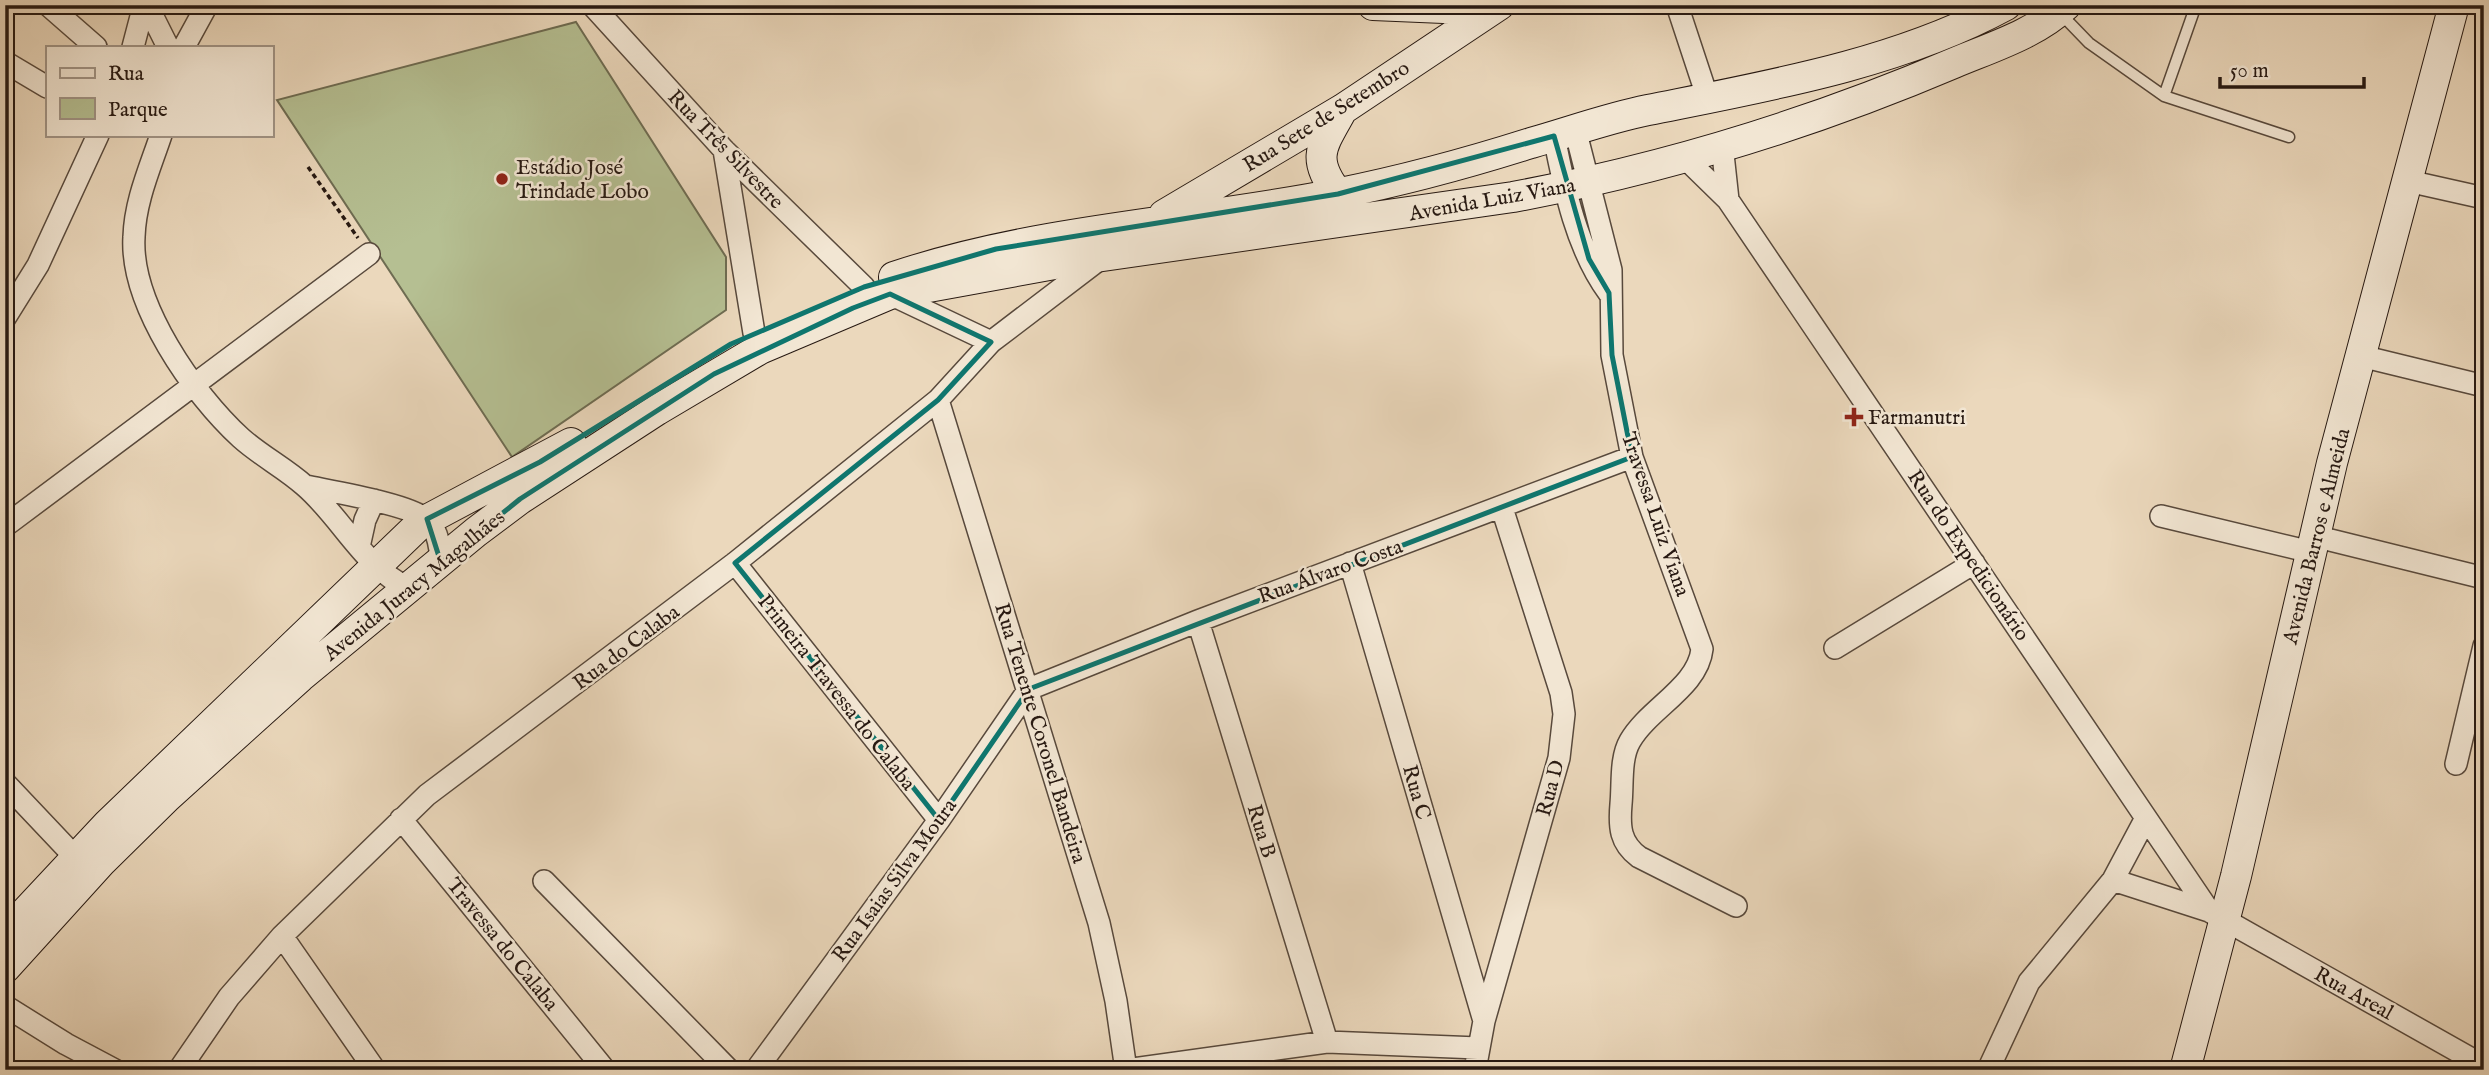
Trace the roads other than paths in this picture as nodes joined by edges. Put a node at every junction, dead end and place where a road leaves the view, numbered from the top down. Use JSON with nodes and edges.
{"nodes":[{"id":1,"x":48,"y":5,"type":"edge"},
{"id":2,"x":207,"y":5,"type":"edge"},
{"id":3,"x":592,"y":5,"type":"edge"},
{"id":4,"x":1373,"y":5,"type":"edge"},
{"id":5,"x":1677,"y":5,"type":"edge"},
{"id":6,"x":2006,"y":5,"type":"edge"},
{"id":7,"x":2196,"y":5,"type":"edge"},
{"id":8,"x":2454,"y":5,"type":"edge"},
{"id":9,"x":1432,"y":7,"type":"edge"},
{"id":10,"x":149,"y":8,"type":"edge"},
{"id":11,"x":1495,"y":8,"type":"edge"},
{"id":12,"x":2060,"y":8,"type":"edge"},
{"id":13,"x":95,"y":46,"type":"edge"},
{"id":14,"x":133,"y":46,"type":"edge"},
{"id":15,"x":168,"y":46,"type":"edge"},
{"id":16,"x":185,"y":46,"type":"edge"},
{"id":17,"x":1438,"y":46,"type":"junction"},
{"id":18,"x":5,"y":62,"type":"edge"},
{"id":19,"x":46,"y":86,"type":"edge"},
{"id":20,"x":2164,"y":96,"type":"junction"},
{"id":21,"x":1708,"y":99,"type":"junction"},
{"id":22,"x":1343,"y":109,"type":"junction"},
{"id":23,"x":1565,"y":133,"type":"junction"},
{"id":24,"x":98,"y":136,"type":"edge"},
{"id":25,"x":161,"y":136,"type":"edge"},
{"id":26,"x":2289,"y":137,"type":"dead end"},
{"id":27,"x":1722,"y":145,"type":"junction"},
{"id":28,"x":724,"y":150,"type":"junction"},
{"id":29,"x":1684,"y":157,"type":"junction"},
{"id":30,"x":2408,"y":181,"type":"junction"},
{"id":31,"x":1576,"y":185,"type":"junction"},
{"id":32,"x":1338,"y":194,"type":"junction"},
{"id":33,"x":2484,"y":198,"type":"edge"},
{"id":34,"x":1728,"y":200,"type":"junction"},
{"id":35,"x":1151,"y":223,"type":"junction"},
{"id":36,"x":369,"y":254,"type":"road end"},
{"id":37,"x":1105,"y":255,"type":"junction"},
{"id":38,"x":877,"y":291,"type":"junction"},
{"id":39,"x":5,"y":318,"type":"edge"},
{"id":40,"x":754,"y":333,"type":"junction"},
{"id":41,"x":991,"y":342,"type":"junction"},
{"id":42,"x":2361,"y":356,"type":"junction"},
{"id":43,"x":196,"y":385,"type":"junction"},
{"id":44,"x":2484,"y":386,"type":"edge"},
{"id":45,"x":938,"y":400,"type":"junction"},
{"id":46,"x":1632,"y":457,"type":"junction"},
{"id":47,"x":306,"y":486,"type":"junction"},
{"id":48,"x":374,"y":500,"type":"junction"},
{"id":49,"x":1502,"y":508,"type":"junction"},
{"id":50,"x":2161,"y":516,"type":"dead end"},
{"id":51,"x":427,"y":519,"type":"junction"},
{"id":52,"x":7,"y":521,"type":"edge"},
{"id":53,"x":2313,"y":544,"type":"junction"},
{"id":54,"x":368,"y":557,"type":"junction"},
{"id":55,"x":441,"y":563,"type":"junction"},
{"id":56,"x":736,"y":563,"type":"junction"},
{"id":57,"x":1350,"y":563,"type":"junction"},
{"id":58,"x":1974,"y":563,"type":"junction"},
{"id":59,"x":2484,"y":578,"type":"edge"},
{"id":60,"x":410,"y":589,"type":"junction"},
{"id":61,"x":1198,"y":621,"type":"junction"},
{"id":62,"x":2484,"y":646,"type":"edge"},
{"id":63,"x":1835,"y":648,"type":"dead end"},
{"id":64,"x":1029,"y":689,"type":"junction"},
{"id":65,"x":254,"y":701,"type":"junction"},
{"id":66,"x":206,"y":745,"type":"junction"},
{"id":67,"x":2456,"y":764,"type":"dead end"},
{"id":68,"x":5,"y":783,"type":"edge"},
{"id":69,"x":2146,"y":818,"type":"junction"},
{"id":70,"x":401,"y":819,"type":"junction"},
{"id":71,"x":939,"y":820,"type":"junction"},
{"id":72,"x":75,"y":857,"type":"junction"},
{"id":73,"x":2113,"y":880,"type":"junction"},
{"id":74,"x":544,"y":881,"type":"dead end"},
{"id":75,"x":1737,"y":906,"type":"dead end"},
{"id":76,"x":2217,"y":916,"type":"junction"},
{"id":77,"x":5,"y":934,"type":"edge"},
{"id":78,"x":282,"y":936,"type":"junction"},
{"id":79,"x":5,"y":968,"type":"edge"},
{"id":80,"x":5,"y":1006,"type":"edge"},
{"id":81,"x":1484,"y":1021,"type":"junction"},
{"id":82,"x":1327,"y":1042,"type":"junction"},
{"id":83,"x":1478,"y":1048,"type":"junction"},
{"id":84,"x":2484,"y":1066,"type":"edge"},
{"id":85,"x":115,"y":1070,"type":"edge"},
{"id":86,"x":179,"y":1070,"type":"edge"},
{"id":87,"x":375,"y":1070,"type":"edge"},
{"id":88,"x":605,"y":1070,"type":"edge"},
{"id":89,"x":729,"y":1070,"type":"edge"},
{"id":90,"x":757,"y":1070,"type":"edge"},
{"id":91,"x":1126,"y":1070,"type":"edge"},
{"id":92,"x":1475,"y":1070,"type":"edge"},
{"id":93,"x":1988,"y":1070,"type":"edge"},
{"id":94,"x":2185,"y":1070,"type":"edge"}],
"edges":[{"from":1,"to":13,"type":"street"},
{"from":2,"to":16,"type":"street"},
{"from":3,"to":28,"type":"street","name":"Rua Três Silvestre"},
{"from":4,"to":9,"type":"main road"},
{"from":5,"to":21,"type":"street"},
{"from":6,"to":21,"type":"main road","name":"Avenida Luiz Viana"},
{"from":7,"to":20,"type":"lane"},
{"from":8,"to":30,"type":"main road","name":"Avenida Barros e Almeida"},
{"from":9,"to":11,"type":"main road"},
{"from":9,"to":17,"type":"main road"},
{"from":10,"to":14,"type":"street"},
{"from":10,"to":15,"type":"street"},
{"from":11,"to":17,"type":"main road","name":"Rua Sete de Setembro"},
{"from":12,"to":20,"type":"lane"},
{"from":12,"to":27,"type":"main road","name":"Avenida Luiz Viana"},
{"from":17,"to":22,"type":"main road","name":"Rua Sete de Setembro"},
{"from":18,"to":19,"type":"street"},
{"from":20,"to":26,"type":"lane"},
{"from":21,"to":23,"type":"main road","name":"Avenida Luiz Viana"},
{"from":22,"to":32,"type":"main road"},
{"from":22,"to":35,"type":"main road","name":"Rua Sete de Setembro"},
{"from":23,"to":31,"type":"street","name":"Travessa Luiz Viana"},
{"from":23,"to":32,"type":"main road","name":"Avenida Luiz Viana"},
{"from":24,"to":39,"type":"street"},
{"from":25,"to":43,"type":"street"},
{"from":27,"to":29,"type":"main road","name":"Avenida Luiz Viana"},
{"from":27,"to":34,"type":"street","name":"Rua do Expedicionário"},
{"from":28,"to":38,"type":"street","name":"Rua Três Silvestre"},
{"from":28,"to":40,"type":"street"},
{"from":29,"to":31,"type":"main road","name":"Avenida Luiz Viana"},
{"from":29,"to":34,"type":"street","name":"Rua do Expedicionário"},
{"from":30,"to":33,"type":"street"},
{"from":30,"to":42,"type":"main road","name":"Avenida Barros e Almeida"},
{"from":31,"to":37,"type":"main road","name":"Avenida Luiz Viana"},
{"from":31,"to":46,"type":"street","name":"Travessa Luiz Viana"},
{"from":32,"to":35,"type":"main road","name":"Avenida Luiz Viana"},
{"from":34,"to":58,"type":"street","name":"Rua do Expedicionário"},
{"from":35,"to":38,"type":"main road","name":"Avenida Luiz Viana"},
{"from":36,"to":43,"type":"street"},
{"from":37,"to":38,"type":"main road","name":"Avenida Luiz Viana"},
{"from":37,"to":41,"type":"street","name":"Rua do Calaba"},
{"from":38,"to":40,"type":"main road","name":"Avenida Juracy Magalhães"},
{"from":38,"to":41,"type":"street","name":"Rua Três Silvestre"},
{"from":38,"to":55,"type":"main road","name":"Avenida Juracy Magalhães"},
{"from":40,"to":51,"type":"main road","name":"Avenida Juracy Magalhães"},
{"from":41,"to":45,"type":"street","name":"Rua do Calaba"},
{"from":42,"to":44,"type":"street"},
{"from":42,"to":53,"type":"main road","name":"Avenida Barros e Almeida"},
{"from":43,"to":47,"type":"street"},
{"from":43,"to":52,"type":"street"},
{"from":45,"to":56,"type":"street","name":"Rua do Calaba"},
{"from":45,"to":64,"type":"street","name":"Rua Tenente Coronel Bandeira"},
{"from":46,"to":49,"type":"street","name":"Rua Álvaro Costa"},
{"from":46,"to":75,"type":"street","name":"Travessa Luiz Viana"},
{"from":47,"to":48,"type":"street"},
{"from":47,"to":54,"type":"street"},
{"from":48,"to":51,"type":"street"},
{"from":48,"to":54,"type":"street"},
{"from":49,"to":57,"type":"street","name":"Rua Álvaro Costa"},
{"from":49,"to":81,"type":"street","name":"Rua D"},
{"from":50,"to":53,"type":"street"},
{"from":51,"to":54,"type":"main road","name":"Avenida Juracy Magalhães"},
{"from":51,"to":55,"type":"street"},
{"from":53,"to":59,"type":"street"},
{"from":53,"to":76,"type":"main road","name":"Avenida Barros e Almeida"},
{"from":54,"to":60,"type":"street"},
{"from":54,"to":65,"type":"main road","name":"Avenida Juracy Magalhães"},
{"from":55,"to":60,"type":"main road","name":"Avenida Juracy Magalhães"},
{"from":56,"to":70,"type":"street","name":"Rua do Calaba"},
{"from":56,"to":71,"type":"street","name":"Primeira Travessa do Calaba"},
{"from":57,"to":61,"type":"street","name":"Rua Álvaro Costa"},
{"from":57,"to":81,"type":"street","name":"Rua C"},
{"from":58,"to":63,"type":"street"},
{"from":58,"to":69,"type":"street","name":"Rua do Expedicionário"},
{"from":60,"to":65,"type":"main road","name":"Avenida Juracy Magalhães"},
{"from":61,"to":64,"type":"street","name":"Rua Álvaro Costa"},
{"from":61,"to":82,"type":"street","name":"Rua B"},
{"from":62,"to":67,"type":"street"},
{"from":64,"to":71,"type":"street","name":"Rua Isaias Silva Moura"},
{"from":64,"to":91,"type":"street","name":"Rua Tenente Coronel Bandeira"},
{"from":65,"to":66,"type":"main road","name":"Avenida Juracy Magalhães"},
{"from":66,"to":72,"type":"main road","name":"Avenida Juracy Magalhães"},
{"from":66,"to":79,"type":"main road","name":"Avenida Juracy Magalhães"},
{"from":68,"to":72,"type":"street"},
{"from":69,"to":73,"type":"street"},
{"from":69,"to":76,"type":"street","name":"Rua do Expedicionário"},
{"from":70,"to":78,"type":"street","name":"Rua do Calaba"},
{"from":70,"to":88,"type":"street","name":"Travessa do Calaba"},
{"from":71,"to":90,"type":"street","name":"Rua Isaias Silva Moura"},
{"from":72,"to":77,"type":"main road","name":"Avenida Juracy Magalhães"},
{"from":73,"to":76,"type":"street"},
{"from":73,"to":93,"type":"street"},
{"from":74,"to":89,"type":"street"},
{"from":76,"to":84,"type":"street","name":"Rua Areal"},
{"from":76,"to":94,"type":"main road","name":"Avenida Barros e Almeida"},
{"from":78,"to":86,"type":"street","name":"Rua do Calaba"},
{"from":78,"to":87,"type":"street"},
{"from":80,"to":85,"type":"street"},
{"from":81,"to":83,"type":"street","name":"Rua D"},
{"from":82,"to":83,"type":"street"},
{"from":82,"to":91,"type":"street"},
{"from":83,"to":92,"type":"street","name":"Rua D"}]}
